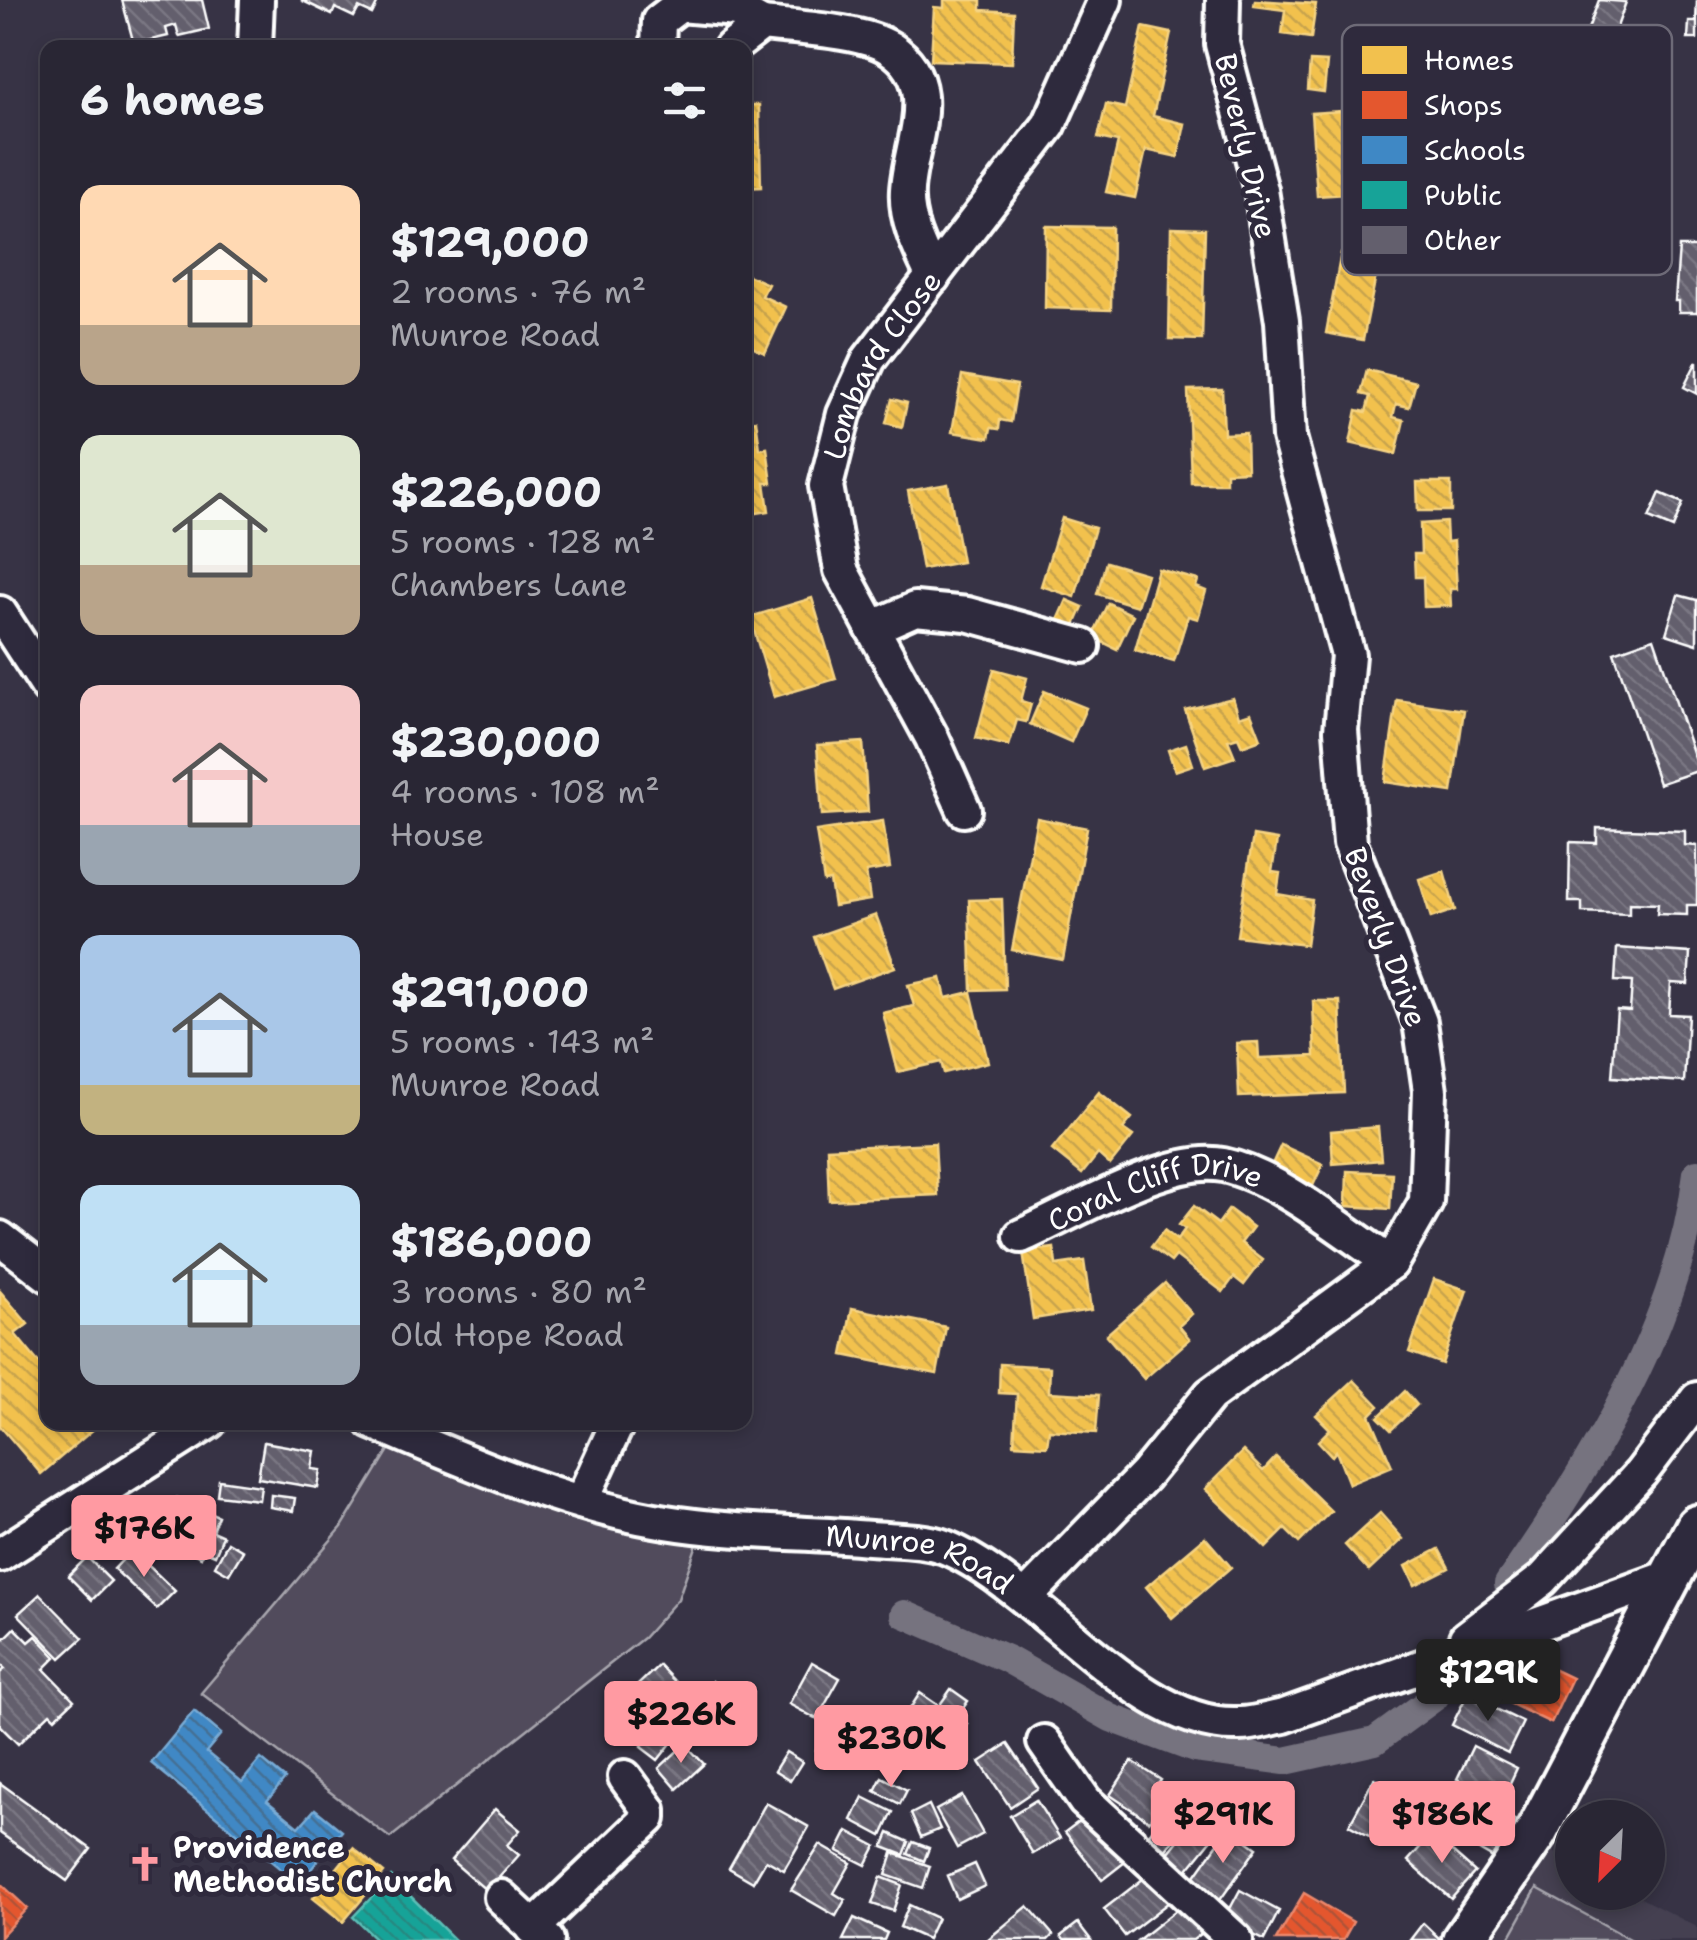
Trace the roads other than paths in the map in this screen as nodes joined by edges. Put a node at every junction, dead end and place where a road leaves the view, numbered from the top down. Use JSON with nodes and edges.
{"nodes":[{"id":1,"x":257,"y":0,"type":"edge"},
{"id":2,"x":1105,"y":0,"type":"edge"},
{"id":3,"x":1223,"y":0,"type":"edge"},
{"id":4,"x":762,"y":24,"type":"junction"},
{"id":5,"x":255,"y":40,"type":"edge"},
{"id":6,"x":658,"y":40,"type":"edge"},
{"id":7,"x":741,"y":40,"type":"edge"},
{"id":8,"x":932,"y":277,"type":"junction"},
{"id":9,"x":0,"y":613,"type":"edge"},
{"id":10,"x":872,"y":628,"type":"junction"},
{"id":11,"x":1083,"y":646,"type":"dead end"},
{"id":12,"x":40,"y":675,"type":"edge"},
{"id":13,"x":964,"y":810,"type":"dead end"},
{"id":14,"x":1021,"y":1236,"type":"dead end"},
{"id":15,"x":0,"y":1238,"type":"edge"},
{"id":16,"x":1390,"y":1262,"type":"junction"},
{"id":17,"x":40,"y":1269,"type":"edge"},
{"id":18,"x":1697,"y":1398,"type":"edge"},
{"id":19,"x":196,"y":1430,"type":"edge"},
{"id":20,"x":393,"y":1430,"type":"edge"},
{"id":21,"x":614,"y":1430,"type":"edge"},
{"id":22,"x":581,"y":1502,"type":"junction"},
{"id":23,"x":1697,"y":1526,"type":"edge"},
{"id":24,"x":0,"y":1555,"type":"edge"},
{"id":25,"x":1670,"y":1577,"type":"junction"},
{"id":26,"x":1027,"y":1596,"type":"junction"},
{"id":27,"x":1430,"y":1665,"type":"junction"},
{"id":28,"x":1044,"y":1742,"type":"dead end"},
{"id":29,"x":625,"y":1776,"type":"dead end"},
{"id":30,"x":501,"y":1897,"type":"dead end"},
{"id":31,"x":540,"y":1934,"type":"edge"},
{"id":32,"x":1236,"y":1940,"type":"edge"},
{"id":33,"x":1463,"y":1940,"type":"edge"}],
"edges":[{"from":1,"to":5,"type":"street"},
{"from":2,"to":8,"type":"street","name":"Lombard Close"},
{"from":3,"to":16,"type":"street","name":"Beverly Drive"},
{"from":4,"to":6,"type":"street"},
{"from":4,"to":7,"type":"street"},
{"from":4,"to":8,"type":"street"},
{"from":8,"to":10,"type":"street","name":"Lombard Close"},
{"from":9,"to":12,"type":"street"},
{"from":10,"to":11,"type":"street"},
{"from":10,"to":13,"type":"street","name":"Lombard Close"},
{"from":14,"to":16,"type":"street","name":"Coral Cliff Drive"},
{"from":15,"to":17,"type":"street"},
{"from":16,"to":26,"type":"street","name":"Beverly Drive"},
{"from":18,"to":27,"type":"street","name":"Munroe Road"},
{"from":19,"to":24,"type":"street"},
{"from":20,"to":22,"type":"street","name":"Munroe Road"},
{"from":21,"to":22,"type":"street"},
{"from":22,"to":26,"type":"street","name":"Munroe Road"},
{"from":23,"to":25,"type":"main road"},
{"from":25,"to":27,"type":"street","name":"Munroe Road"},
{"from":25,"to":33,"type":"main road"},
{"from":26,"to":27,"type":"street","name":"Munroe Road"},
{"from":28,"to":32,"type":"street"},
{"from":29,"to":31,"type":"street"},
{"from":30,"to":31,"type":"street"}]}
